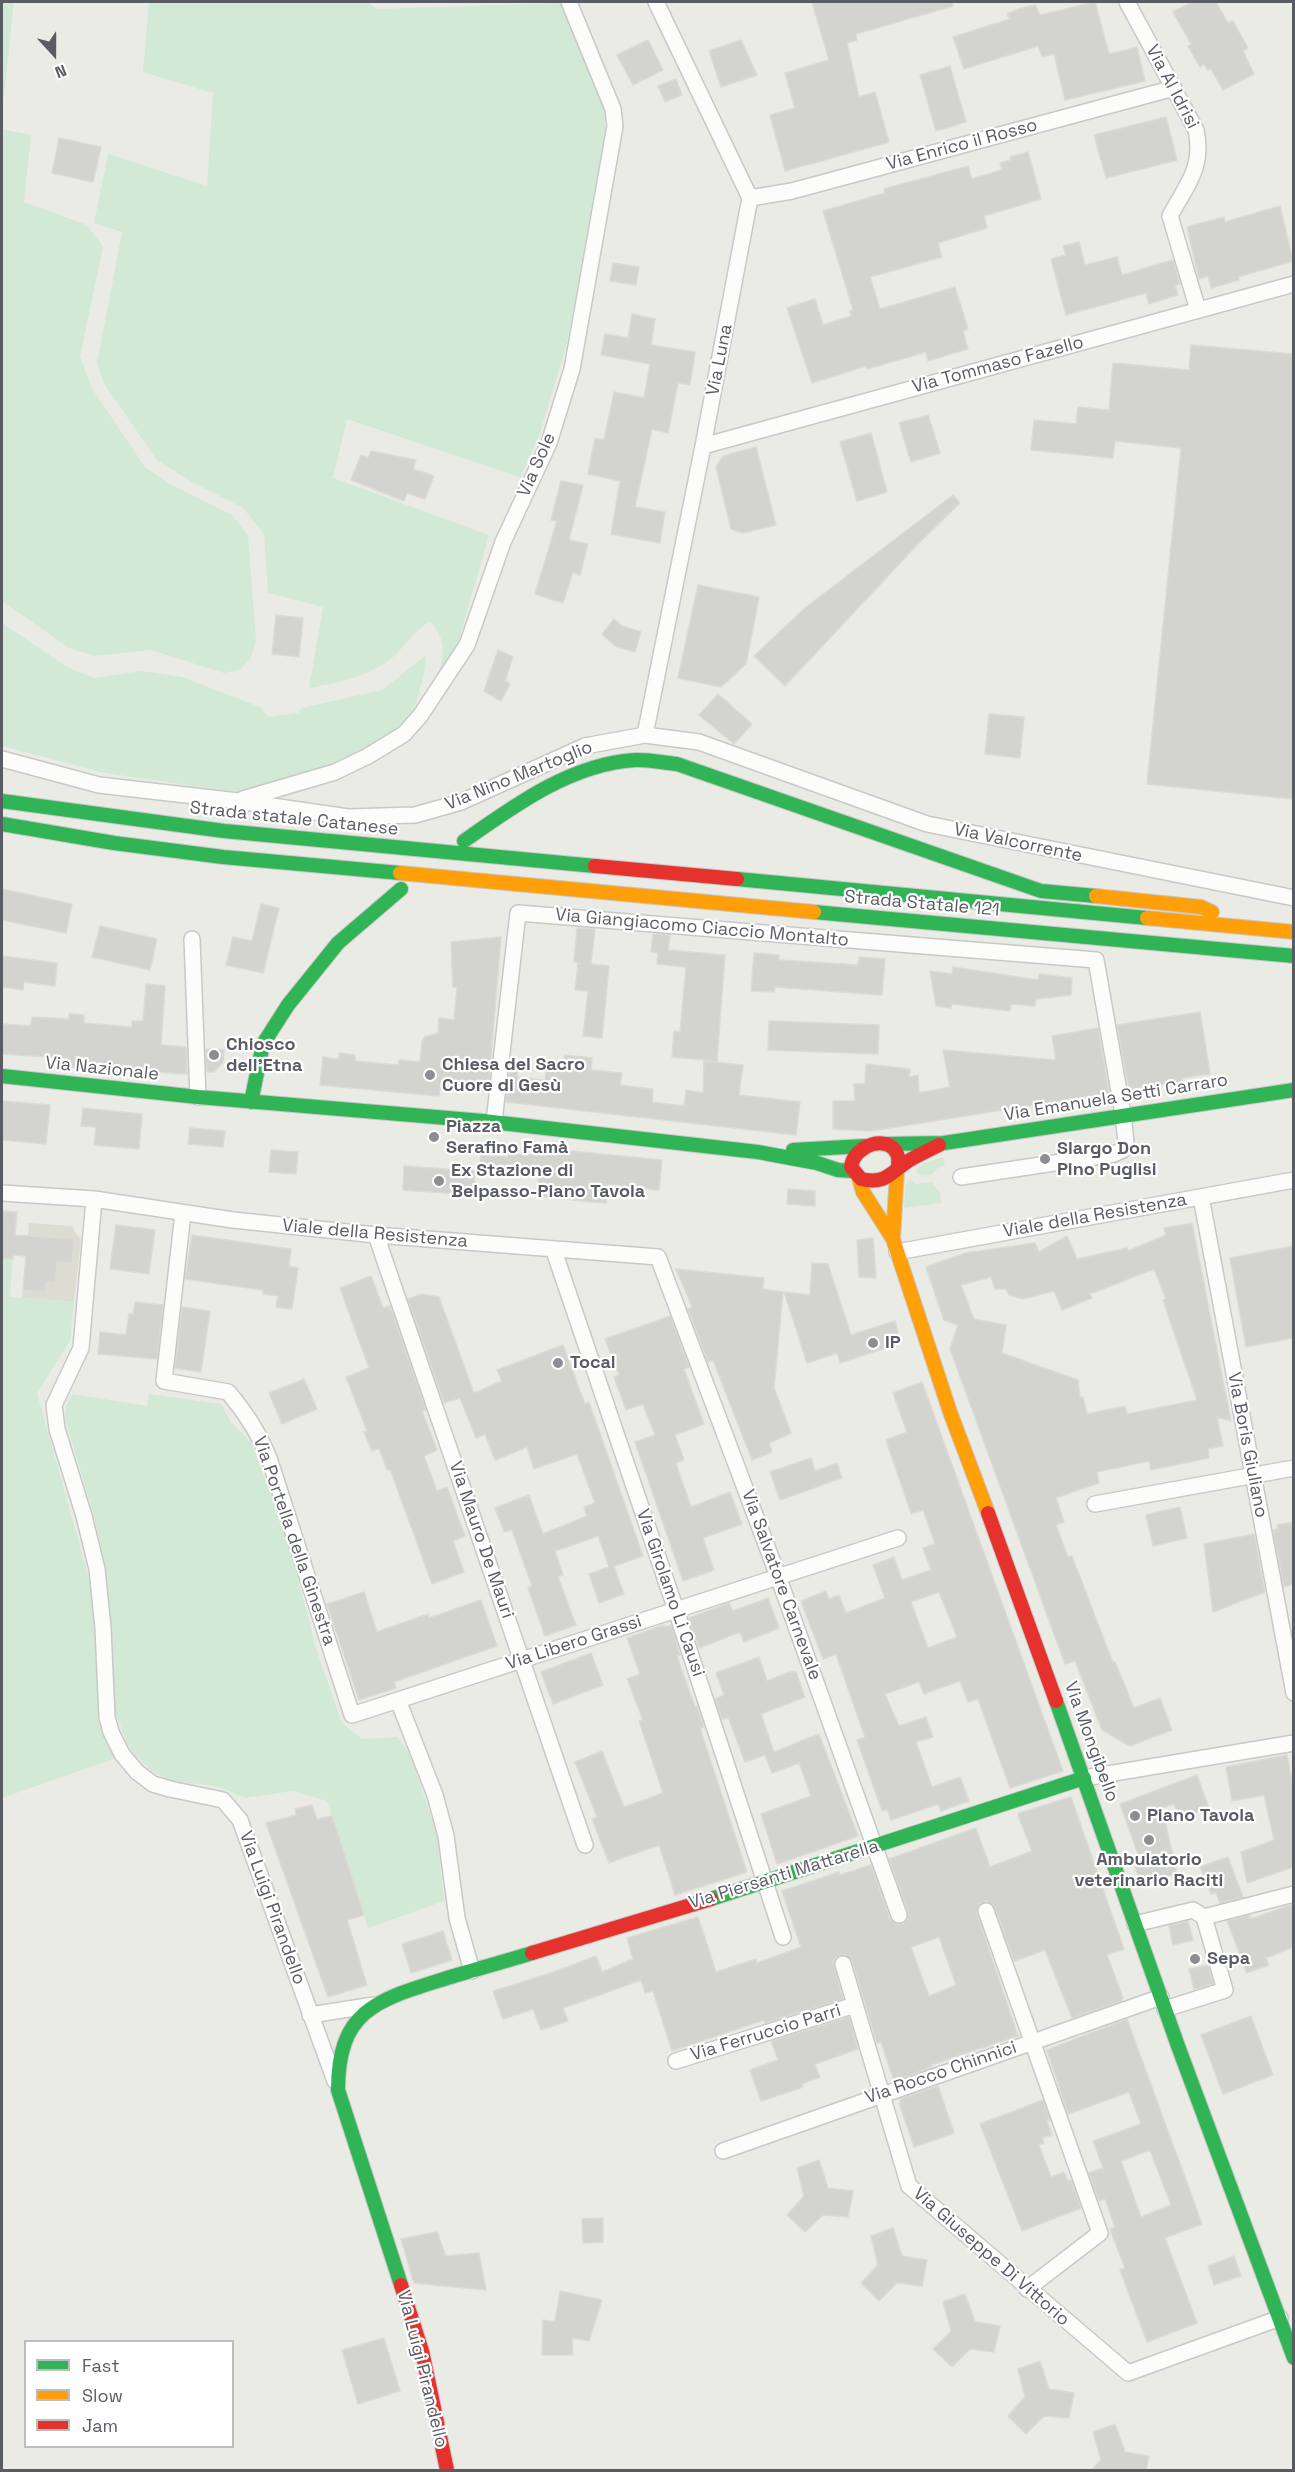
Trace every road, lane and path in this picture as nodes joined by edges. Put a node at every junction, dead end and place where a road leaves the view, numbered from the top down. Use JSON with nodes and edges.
{"nodes":[{"id":1,"x":569,"y":2,"type":"edge"},
{"id":2,"x":656,"y":2,"type":"edge"},
{"id":3,"x":1127,"y":2,"type":"edge"},
{"id":4,"x":1174,"y":88,"type":"junction"},
{"id":5,"x":750,"y":198,"type":"junction"},
{"id":6,"x":1293,"y":284,"type":"edge"},
{"id":7,"x":1198,"y":310,"type":"junction"},
{"id":8,"x":703,"y":446,"type":"junction"},
{"id":9,"x":645,"y":735,"type":"junction"},
{"id":10,"x":2,"y":759,"type":"edge"},
{"id":11,"x":750,"y":762,"type":"joint"},
{"id":12,"x":2,"y":801,"type":"edge"},
{"id":13,"x":238,"y":801,"type":"junction"},
{"id":14,"x":2,"y":824,"type":"edge"},
{"id":15,"x":464,"y":841,"type":"dead end"},
{"id":16,"x":583,"y":865,"type":"joint"},
{"id":17,"x":401,"y":889,"type":"dead end"},
{"id":18,"x":1293,"y":898,"type":"edge"},
{"id":19,"x":1250,"y":928,"type":"junction"},
{"id":20,"x":1293,"y":932,"type":"edge"},
{"id":21,"x":192,"y":939,"type":"dead end"},
{"id":22,"x":1293,"y":956,"type":"edge"},
{"id":23,"x":2,"y":1076,"type":"edge"},
{"id":24,"x":1292,"y":1091,"type":"edge"},
{"id":25,"x":198,"y":1097,"type":"junction"},
{"id":26,"x":251,"y":1102,"type":"junction"},
{"id":27,"x":1123,"y":1114,"type":"junction"},
{"id":28,"x":494,"y":1122,"type":"junction"},
{"id":29,"x":944,"y":1143,"type":"junction"},
{"id":30,"x":885,"y":1144,"type":"junction"},
{"id":31,"x":864,"y":1146,"type":"junction"},
{"id":32,"x":758,"y":1152,"type":"junction"},
{"id":33,"x":897,"y":1169,"type":"junction"},
{"id":34,"x":856,"y":1174,"type":"junction"},
{"id":35,"x":961,"y":1177,"type":"dead end"},
{"id":36,"x":1293,"y":1180,"type":"edge"},
{"id":37,"x":2,"y":1193,"type":"edge"},
{"id":38,"x":1201,"y":1197,"type":"junction"},
{"id":39,"x":94,"y":1199,"type":"junction"},
{"id":40,"x":183,"y":1213,"type":"junction"},
{"id":41,"x":376,"y":1235,"type":"junction"},
{"id":42,"x":895,"y":1245,"type":"junction"},
{"id":43,"x":554,"y":1251,"type":"junction"},
{"id":44,"x":658,"y":1257,"type":"joint"},
{"id":45,"x":1293,"y":1468,"type":"edge"},
{"id":46,"x":1252,"y":1475,"type":"junction"},
{"id":47,"x":1095,"y":1504,"type":"dead end"},
{"id":48,"x":898,"y":1538,"type":"dead end"},
{"id":49,"x":778,"y":1576,"type":"junction"},
{"id":50,"x":676,"y":1610,"type":"junction"},
{"id":51,"x":522,"y":1660,"type":"junction"},
{"id":52,"x":1293,"y":1693,"type":"edge"},
{"id":53,"x":398,"y":1700,"type":"junction"},
{"id":54,"x":352,"y":1715,"type":"joint"},
{"id":55,"x":1293,"y":1743,"type":"edge"},
{"id":56,"x":1084,"y":1778,"type":"junction"},
{"id":57,"x":585,"y":1845,"type":"dead end"},
{"id":58,"x":876,"y":1846,"type":"junction"},
{"id":59,"x":766,"y":1882,"type":"junction"},
{"id":60,"x":1293,"y":1894,"type":"edge"},
{"id":61,"x":986,"y":1911,"type":"dead end"},
{"id":62,"x":899,"y":1915,"type":"dead end"},
{"id":63,"x":1204,"y":1917,"type":"junction"},
{"id":64,"x":1135,"y":1924,"type":"junction"},
{"id":65,"x":783,"y":1937,"type":"dead end"},
{"id":66,"x":843,"y":1964,"type":"dead end"},
{"id":67,"x":472,"y":1971,"type":"junction"},
{"id":68,"x":1163,"y":2003,"type":"junction"},
{"id":69,"x":374,"y":2005,"type":"junction"},
{"id":70,"x":855,"y":2005,"type":"junction"},
{"id":71,"x":310,"y":2015,"type":"junction"},
{"id":72,"x":1032,"y":2041,"type":"junction"},
{"id":73,"x":676,"y":2061,"type":"dead end"},
{"id":74,"x":338,"y":2090,"type":"junction"},
{"id":75,"x":881,"y":2095,"type":"junction"},
{"id":76,"x":723,"y":2151,"type":"dead end"},
{"id":77,"x":1027,"y":2289,"type":"junction"},
{"id":78,"x":1280,"y":2318,"type":"junction"},
{"id":79,"x":1293,"y":2358,"type":"edge"},
{"id":80,"x":447,"y":2470,"type":"edge"}],
"edges":[{"from":1,"to":13,"type":"street","name":"Via Sole"},
{"from":2,"to":5,"type":"street"},
{"from":3,"to":4,"type":"street","name":"Via Al Idrisi"},
{"from":4,"to":5,"type":"street","name":"Via Enrico il Rosso"},
{"from":4,"to":7,"type":"street","name":"Via Al Idrisi"},
{"from":5,"to":8,"type":"street","name":"Via Luna"},
{"from":6,"to":7,"type":"street","name":"Via Tommaso Fazello"},
{"from":7,"to":8,"type":"street","name":"Via Tommaso Fazello"},
{"from":8,"to":9,"type":"street","name":"Via Luna"},
{"from":9,"to":11,"type":"street","name":"Via Nino Martoglio"},
{"from":9,"to":13,"type":"street","name":"Via Nino Martoglio"},
{"from":10,"to":13,"type":"street","name":"Via Nino Martoglio"},
{"from":11,"to":18,"type":"street","name":"Via Valcorrente"},
{"from":12,"to":16,"type":"street","name":"Strada statale Catanese"},
{"from":14,"to":22,"type":"street","name":"Strada Statale 121"},
{"from":15,"to":19,"type":"street"},
{"from":16,"to":19,"type":"street","name":"Strada Statale 121"},
{"from":17,"to":26,"type":"street"},
{"from":19,"to":20,"type":"street","name":"Strada Statale 121"},
{"from":21,"to":25,"type":"street"},
{"from":23,"to":25,"type":"street","name":"Via Nazionale"},
{"from":24,"to":27,"type":"street","name":"Via Emanuela Setti Carraro"},
{"from":25,"to":26,"type":"street"},
{"from":26,"to":28,"type":"street"},
{"from":27,"to":28,"type":"street","name":"Via Giangiacomo Ciaccio Montalto"},
{"from":27,"to":29,"type":"street","name":"Via Emanuela Setti Carraro"},
{"from":27,"to":35,"type":"street"},
{"from":28,"to":32,"type":"street"},
{"from":29,"to":30,"type":"street"},
{"from":29,"to":33,"type":"street"},
{"from":30,"to":31,"type":"street"},
{"from":30,"to":33,"type":"street"},
{"from":31,"to":32,"type":"street"},
{"from":31,"to":34,"type":"street"},
{"from":32,"to":34,"type":"street"},
{"from":33,"to":34,"type":"street"},
{"from":33,"to":42,"type":"street"},
{"from":34,"to":42,"type":"street"},
{"from":36,"to":38,"type":"street","name":"Viale della Resistenza"},
{"from":37,"to":39,"type":"street","name":"Viale della Resistenza"},
{"from":38,"to":42,"type":"street","name":"Viale della Resistenza"},
{"from":38,"to":46,"type":"street","name":"Via Boris Giuliano"},
{"from":39,"to":40,"type":"street","name":"Viale della Resistenza"},
{"from":39,"to":71,"type":"street","name":"Via Luigi Pirandello"},
{"from":40,"to":41,"type":"street","name":"Viale della Resistenza"},
{"from":40,"to":54,"type":"street","name":"Via Portella della Ginestra"},
{"from":41,"to":43,"type":"street","name":"Viale della Resistenza"},
{"from":41,"to":51,"type":"street","name":"Via Mauro De Mauri"},
{"from":42,"to":56,"type":"street","name":"Via Mongibello"},
{"from":43,"to":44,"type":"street","name":"Viale della Resistenza"},
{"from":43,"to":50,"type":"street","name":"Via Girolamo Li Causi"},
{"from":44,"to":49,"type":"street","name":"Via Salvatore Carnevale"},
{"from":45,"to":46,"type":"street"},
{"from":46,"to":47,"type":"street"},
{"from":46,"to":52,"type":"street","name":"Via Boris Giuliano"},
{"from":48,"to":49,"type":"street","name":"Via Libero Grassi"},
{"from":49,"to":50,"type":"street","name":"Via Libero Grassi"},
{"from":49,"to":58,"type":"street","name":"Via Salvatore Carnevale"},
{"from":50,"to":51,"type":"street","name":"Via Libero Grassi"},
{"from":50,"to":59,"type":"street","name":"Via Girolamo Li Causi"},
{"from":51,"to":53,"type":"street","name":"Via Libero Grassi"},
{"from":51,"to":57,"type":"street","name":"Via Mauro De Mauri"},
{"from":53,"to":54,"type":"street","name":"Via Libero Grassi"},
{"from":53,"to":67,"type":"street"},
{"from":55,"to":56,"type":"street","name":"Via Piersanti Mattarella"},
{"from":56,"to":58,"type":"street","name":"Via Piersanti Mattarella"},
{"from":56,"to":64,"type":"street","name":"Via Mongibello"},
{"from":58,"to":59,"type":"street","name":"Via Piersanti Mattarella"},
{"from":58,"to":62,"type":"street","name":"Via Salvatore Carnevale"},
{"from":59,"to":65,"type":"street","name":"Via Girolamo Li Causi"},
{"from":59,"to":67,"type":"street","name":"Via Piersanti Mattarella"},
{"from":60,"to":63,"type":"street"},
{"from":61,"to":72,"type":"street"},
{"from":63,"to":64,"type":"street"},
{"from":63,"to":68,"type":"street","name":"Via Rocco Chinnici"},
{"from":64,"to":68,"type":"street","name":"Via Mongibello"},
{"from":66,"to":70,"type":"street","name":"Via Giuseppe Di Vittorio"},
{"from":67,"to":69,"type":"street","name":"Via Piersanti Mattarella"},
{"from":68,"to":72,"type":"street","name":"Via Rocco Chinnici"},
{"from":68,"to":78,"type":"street","name":"Via Mongibello"},
{"from":69,"to":71,"type":"street"},
{"from":69,"to":74,"type":"street","name":"Via Piersanti Mattarella"},
{"from":70,"to":73,"type":"street","name":"Via Ferruccio Parri"},
{"from":70,"to":75,"type":"street","name":"Via Giuseppe Di Vittorio"},
{"from":71,"to":74,"type":"street","name":"Via Luigi Pirandello"},
{"from":72,"to":75,"type":"street","name":"Via Rocco Chinnici"},
{"from":72,"to":77,"type":"street"},
{"from":74,"to":80,"type":"street","name":"Via Luigi Pirandello"},
{"from":75,"to":76,"type":"street","name":"Via Rocco Chinnici"},
{"from":75,"to":77,"type":"street","name":"Via Giuseppe Di Vittorio"},
{"from":77,"to":78,"type":"street","name":"Via Giuseppe Di Vittorio"},
{"from":78,"to":79,"type":"street","name":"Via Mongibello"}]}
